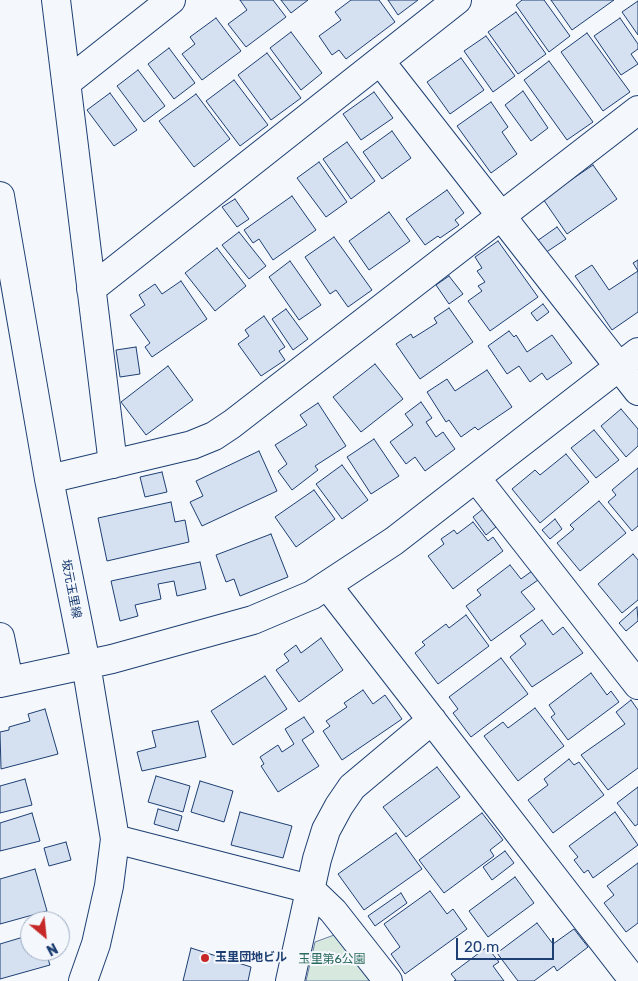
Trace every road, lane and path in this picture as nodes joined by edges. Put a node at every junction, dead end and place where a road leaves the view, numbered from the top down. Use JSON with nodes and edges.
{"nodes":[{"id":1,"x":56,"y":0,"type":"edge"},
{"id":2,"x":171,"y":0,"type":"edge"},
{"id":3,"x":457,"y":0,"type":"edge"},
{"id":4,"x":380,"y":61,"type":"junction"},
{"id":5,"x":66,"y":82,"type":"junction"},
{"id":6,"x":638,"y":110,"type":"edge"},
{"id":7,"x":0,"y":196,"type":"edge"},
{"id":8,"x":501,"y":216,"type":"junction"},
{"id":9,"x":92,"y":289,"type":"junction"},
{"id":10,"x":629,"y":359,"type":"edge"},
{"id":11,"x":638,"y":391,"type":"edge"},
{"id":12,"x":113,"y":464,"type":"junction"},
{"id":13,"x":476,"y":478,"type":"junction"},
{"id":14,"x":49,"y":479,"type":"junction"},
{"id":15,"x":327,"y":585,"type":"junction"},
{"id":16,"x":0,"y":637,"type":"edge"},
{"id":17,"x":86,"y":664,"type":"junction"},
{"id":18,"x":5,"y":682,"type":"edge"},
{"id":19,"x":638,"y":685,"type":"edge"},
{"id":20,"x":432,"y":720,"type":"junction"},
{"id":21,"x":115,"y":839,"type":"junction"},
{"id":22,"x":310,"y":889,"type":"junction"},
{"id":23,"x":82,"y":981,"type":"edge"},
{"id":24,"x":290,"y":981,"type":"edge"},
{"id":25,"x":388,"y":981,"type":"edge"},
{"id":26,"x":634,"y":981,"type":"edge"}],
"edges":[{"from":1,"to":5,"type":"street"},
{"from":2,"to":5,"type":"street"},
{"from":3,"to":4,"type":"street"},
{"from":4,"to":8,"type":"street"},
{"from":4,"to":9,"type":"street"},
{"from":5,"to":9,"type":"street"},
{"from":6,"to":8,"type":"street"},
{"from":7,"to":14,"type":"street","name":"坂元玉里線"},
{"from":8,"to":10,"type":"street"},
{"from":8,"to":12,"type":"street"},
{"from":9,"to":12,"type":"street"},
{"from":10,"to":11,"type":"street"},
{"from":10,"to":13,"type":"street"},
{"from":12,"to":14,"type":"street"},
{"from":13,"to":15,"type":"street"},
{"from":13,"to":19,"type":"street"},
{"from":14,"to":17,"type":"street","name":"坂元玉里線"},
{"from":15,"to":17,"type":"street"},
{"from":15,"to":20,"type":"street"},
{"from":16,"to":18,"type":"street"},
{"from":17,"to":18,"type":"street"},
{"from":17,"to":21,"type":"street","name":"坂元玉里線"},
{"from":20,"to":22,"type":"street"},
{"from":20,"to":26,"type":"street"},
{"from":21,"to":22,"type":"street"},
{"from":21,"to":23,"type":"street","name":"坂元玉里線"},
{"from":22,"to":24,"type":"street"},
{"from":22,"to":25,"type":"street"}]}
